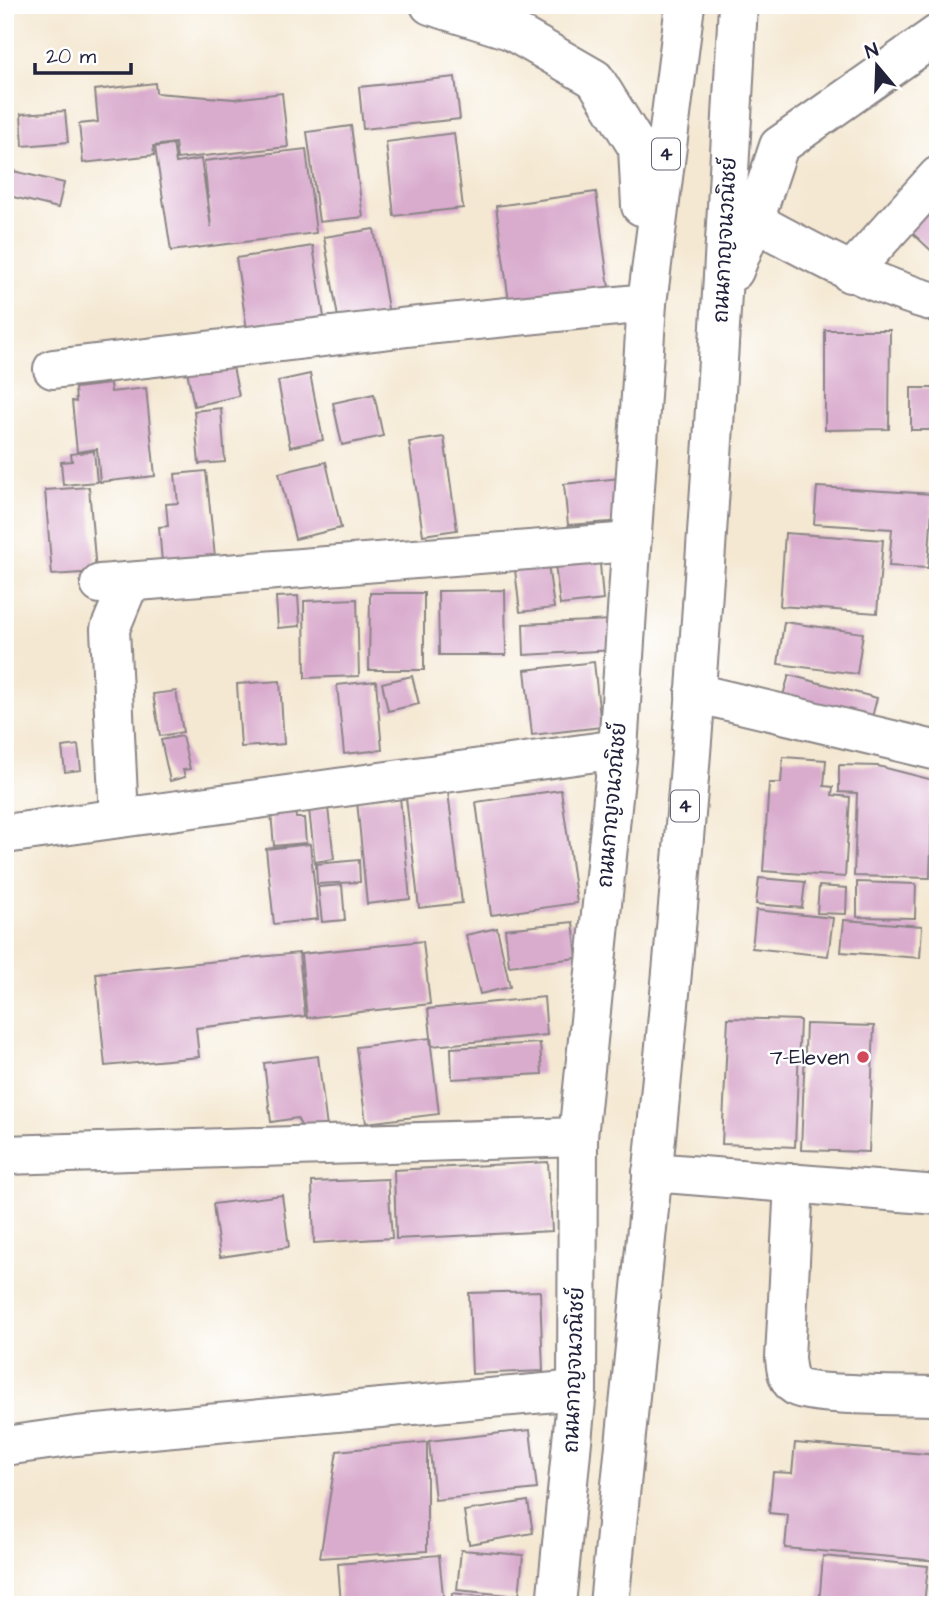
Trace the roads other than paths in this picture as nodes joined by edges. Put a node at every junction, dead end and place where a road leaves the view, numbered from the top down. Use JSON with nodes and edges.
{"nodes":[{"id":1,"x":430,"y":5,"type":"edge"},
{"id":2,"x":685,"y":5,"type":"edge"},
{"id":3,"x":738,"y":5,"type":"edge"},
{"id":4,"x":938,"y":34,"type":"edge"},
{"id":5,"x":938,"y":176,"type":"edge"},
{"id":6,"x":754,"y":221,"type":"junction"},
{"id":7,"x":850,"y":273,"type":"junction"},
{"id":8,"x":723,"y":300,"type":"junction"},
{"id":9,"x":647,"y":303,"type":"junction"},
{"id":10,"x":938,"y":303,"type":"edge"},
{"id":11,"x":53,"y":369,"type":"dead end"},
{"id":12,"x":630,"y":542,"type":"junction"},
{"id":13,"x":695,"y":693,"type":"junction"},
{"id":14,"x":618,"y":749,"type":"junction"},
{"id":15,"x":938,"y":751,"type":"edge"},
{"id":16,"x":119,"y":818,"type":"junction"},
{"id":17,"x":5,"y":834,"type":"edge"},
{"id":18,"x":578,"y":1137,"type":"junction"},
{"id":19,"x":5,"y":1155,"type":"edge"},
{"id":20,"x":652,"y":1172,"type":"junction"},
{"id":21,"x":794,"y":1183,"type":"junction"},
{"id":22,"x":938,"y":1195,"type":"edge"},
{"id":23,"x":577,"y":1390,"type":"junction"},
{"id":24,"x":938,"y":1396,"type":"edge"},
{"id":25,"x":5,"y":1446,"type":"edge"},
{"id":26,"x":556,"y":1605,"type":"edge"},
{"id":27,"x":609,"y":1605,"type":"edge"}],
"edges":[{"from":1,"to":9,"type":"main road"},
{"from":2,"to":9,"type":"main road","name":"ถนนกาญจนวณิชย์","number":"4"},
{"from":3,"to":8,"type":"main road","name":"ถนนกาญจนวณิชย์","number":"4"},
{"from":4,"to":6,"type":"main road"},
{"from":5,"to":7,"type":"main road"},
{"from":6,"to":7,"type":"main road"},
{"from":6,"to":8,"type":"main road"},
{"from":7,"to":10,"type":"main road"},
{"from":8,"to":13,"type":"main road","name":"ถนนกาญจนวณิชย์","number":"4"},
{"from":9,"to":11,"type":"main road"},
{"from":9,"to":12,"type":"main road","name":"ถนนกาญจนวณิชย์","number":"4"},
{"from":12,"to":14,"type":"main road","name":"ถนนกาญจนวณิชย์","number":"4"},
{"from":12,"to":16,"type":"main road"},
{"from":13,"to":15,"type":"main road"},
{"from":13,"to":20,"type":"main road","name":"ถนนกาญจนวณิชย์","number":"4"},
{"from":14,"to":16,"type":"main road"},
{"from":14,"to":18,"type":"main road","name":"ถนนกาญจนวณิชย์","number":"4"},
{"from":16,"to":17,"type":"main road"},
{"from":18,"to":19,"type":"main road"},
{"from":18,"to":23,"type":"main road","name":"ถนนกาญจนวณิชย์","number":"4"},
{"from":20,"to":21,"type":"main road"},
{"from":20,"to":27,"type":"main road","name":"ถนนกาญจนวณิชย์","number":"4"},
{"from":21,"to":22,"type":"main road"},
{"from":21,"to":24,"type":"main road"},
{"from":23,"to":25,"type":"main road"},
{"from":23,"to":26,"type":"main road","name":"ถนนกาญจนวณิชย์","number":"4"}]}
